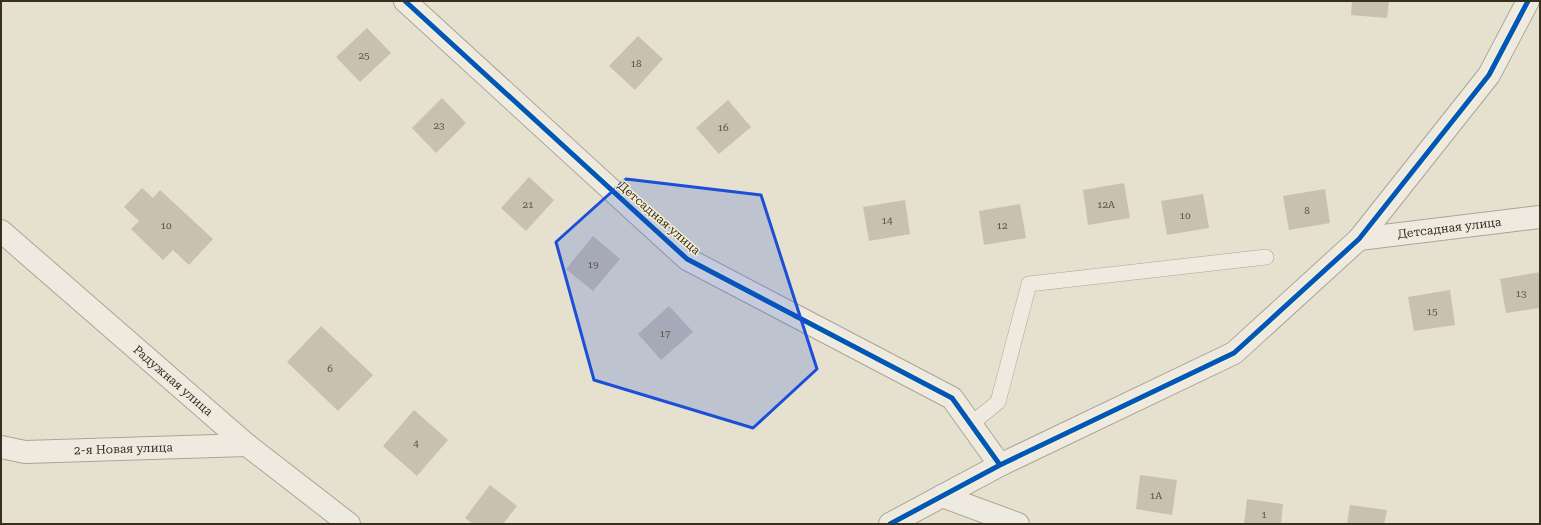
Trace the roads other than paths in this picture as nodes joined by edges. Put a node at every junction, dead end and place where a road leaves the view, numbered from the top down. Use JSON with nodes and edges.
{"nodes":[{"id":1,"x":405,"y":1,"type":"edge"},
{"id":2,"x":1528,"y":1,"type":"edge"},
{"id":3,"x":1540,"y":217,"type":"edge"},
{"id":4,"x":1,"y":231,"type":"edge"},
{"id":5,"x":1359,"y":239,"type":"junction"},
{"id":6,"x":1266,"y":256,"type":"dead end"},
{"id":7,"x":971,"y":424,"type":"junction"},
{"id":8,"x":247,"y":445,"type":"junction"},
{"id":9,"x":1,"y":447,"type":"edge"},
{"id":10,"x":1000,"y":465,"type":"junction"},
{"id":11,"x":942,"y":496,"type":"junction"},
{"id":12,"x":349,"y":524,"type":"edge"},
{"id":13,"x":890,"y":524,"type":"edge"},
{"id":14,"x":1018,"y":524,"type":"edge"}],
"edges":[{"from":1,"to":7,"type":"street","name":"Детсадная улица"},
{"from":2,"to":5,"type":"street"},
{"from":3,"to":5,"type":"street","name":"Детсадная улица"},
{"from":4,"to":8,"type":"street","name":"Радужная улица"},
{"from":5,"to":10,"type":"street"},
{"from":6,"to":7,"type":"lane"},
{"from":7,"to":10,"type":"street","name":"Детсадная улица"},
{"from":8,"to":9,"type":"street","name":"2-я Новая улица"},
{"from":8,"to":12,"type":"street","name":"Радужная улица"},
{"from":10,"to":11,"type":"street"},
{"from":11,"to":13,"type":"street"},
{"from":11,"to":14,"type":"street"}]}
